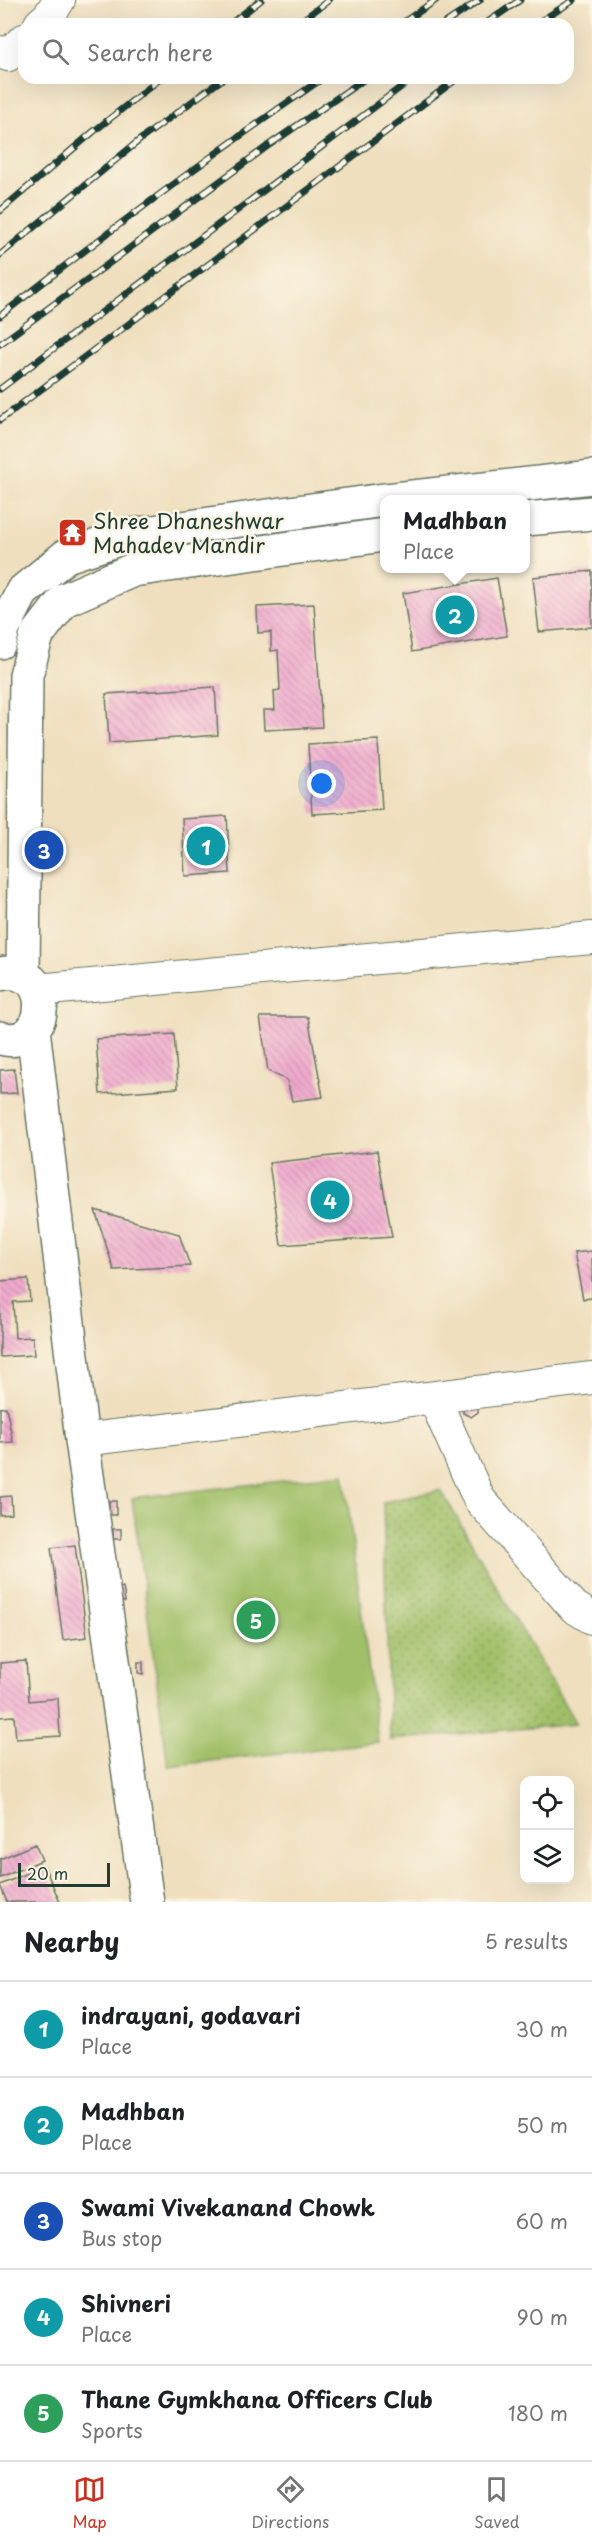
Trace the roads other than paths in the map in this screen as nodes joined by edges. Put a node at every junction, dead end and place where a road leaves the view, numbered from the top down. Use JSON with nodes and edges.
{"nodes":[{"id":1,"x":58,"y":0,"type":"edge"},
{"id":2,"x":47,"y":18,"type":"edge"},
{"id":3,"x":18,"y":46,"type":"edge"},
{"id":4,"x":0,"y":52,"type":"edge"},
{"id":5,"x":592,"y":477,"type":"edge"},
{"id":6,"x":547,"y":481,"type":"junction"},
{"id":7,"x":428,"y":495,"type":"edge"},
{"id":8,"x":380,"y":501,"type":"edge"},
{"id":9,"x":322,"y":507,"type":"junction"},
{"id":10,"x":592,"y":513,"type":"edge"},
{"id":11,"x":538,"y":518,"type":"edge"},
{"id":12,"x":131,"y":535,"type":"junction"},
{"id":13,"x":380,"y":535,"type":"edge"},
{"id":14,"x":327,"y":542,"type":"junction"},
{"id":15,"x":133,"y":570,"type":"junction"},
{"id":16,"x":0,"y":642,"type":"edge"},
{"id":17,"x":13,"y":676,"type":"edge"},
{"id":18,"x":592,"y":938,"type":"edge"},
{"id":19,"x":20,"y":980,"type":"edge"},
{"id":20,"x":33,"y":1029,"type":"junction"},
{"id":21,"x":0,"y":1038,"type":"edge"},
{"id":22,"x":592,"y":1378,"type":"edge"},
{"id":23,"x":434,"y":1398,"type":"junction"},
{"id":24,"x":82,"y":1440,"type":"junction"},
{"id":25,"x":592,"y":1618,"type":"edge"},
{"id":26,"x":147,"y":1902,"type":"edge"}],
"edges":[{"from":1,"to":2,"type":"street"},
{"from":3,"to":4,"type":"street"},
{"from":5,"to":6,"type":"main road"},
{"from":6,"to":7,"type":"main road"},
{"from":6,"to":11,"type":"main road"},
{"from":8,"to":9,"type":"main road"},
{"from":9,"to":12,"type":"main road"},
{"from":9,"to":14,"type":"main road"},
{"from":10,"to":11,"type":"main road"},
{"from":12,"to":15,"type":"main road"},
{"from":12,"to":16,"type":"main road"},
{"from":13,"to":14,"type":"main road"},
{"from":14,"to":15,"type":"main road"},
{"from":15,"to":17,"type":"main road"},
{"from":17,"to":19,"type":"main road"},
{"from":18,"to":19,"type":"street"},
{"from":19,"to":20,"type":"main road"},
{"from":20,"to":21,"type":"main road"},
{"from":20,"to":24,"type":"main road"},
{"from":22,"to":23,"type":"street"},
{"from":23,"to":24,"type":"street"},
{"from":23,"to":25,"type":"street"},
{"from":24,"to":26,"type":"main road"}]}
